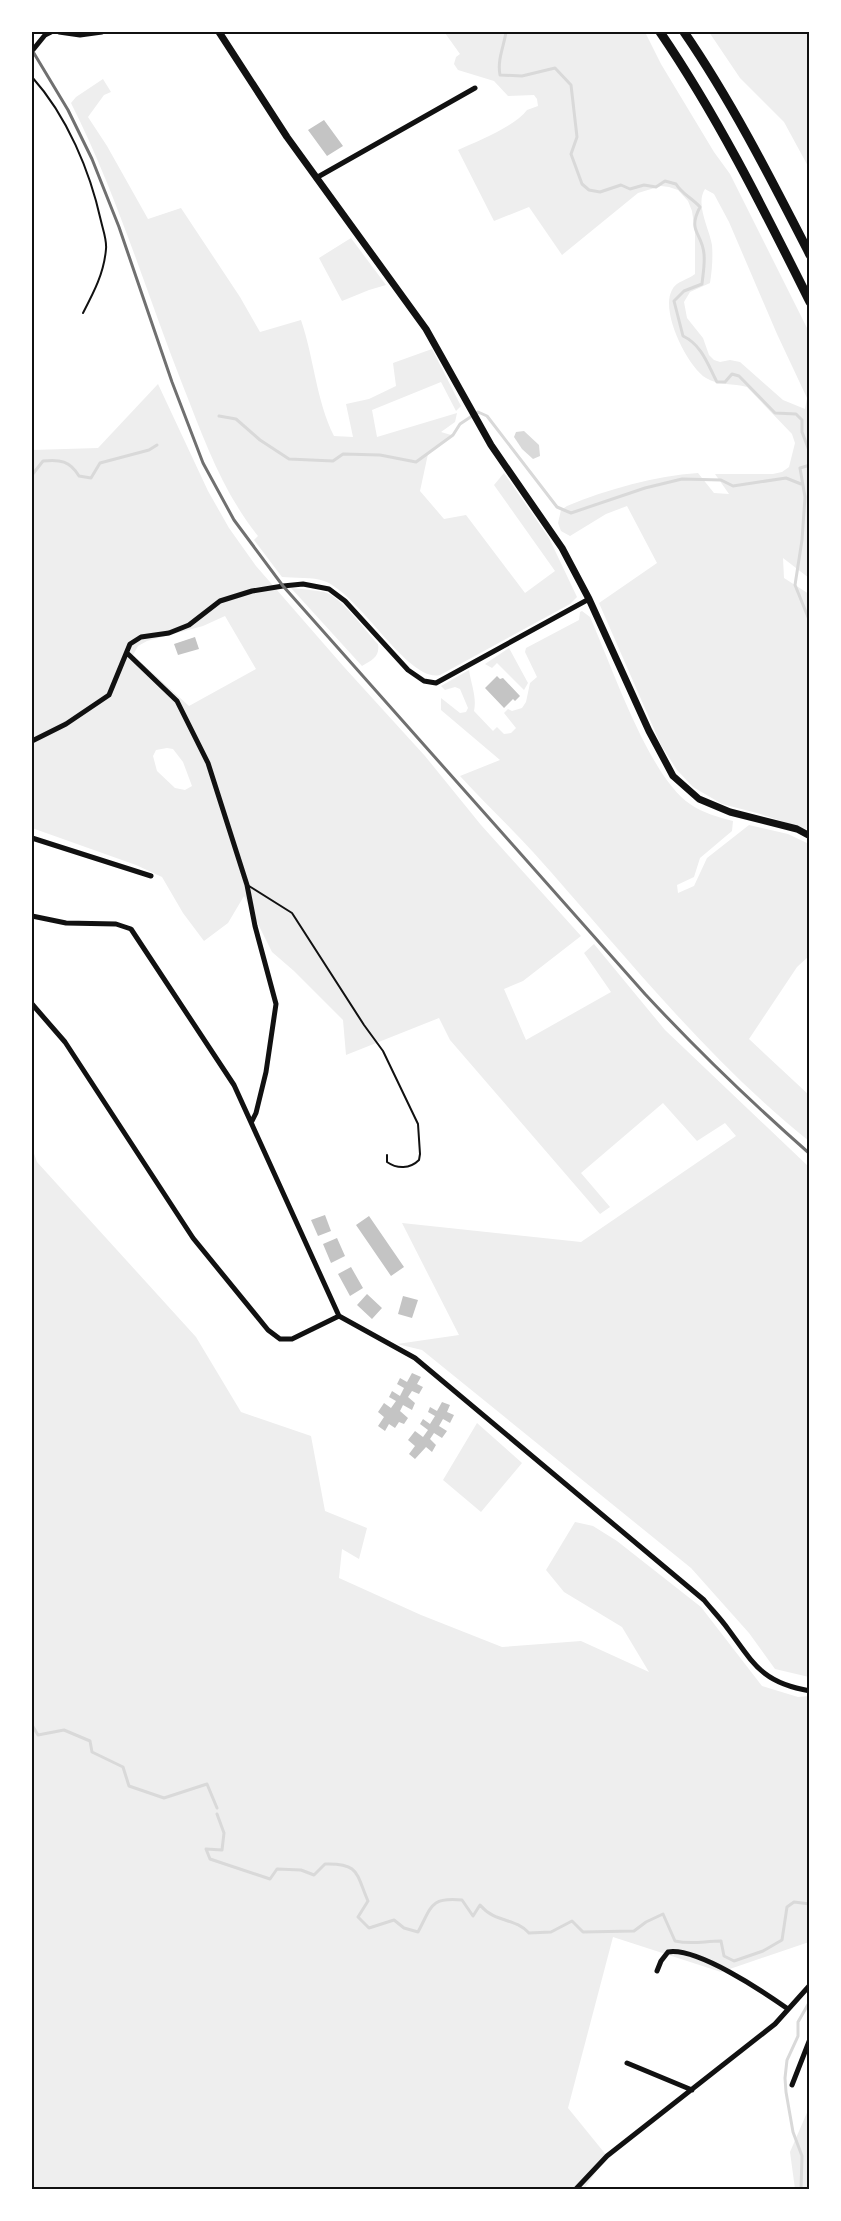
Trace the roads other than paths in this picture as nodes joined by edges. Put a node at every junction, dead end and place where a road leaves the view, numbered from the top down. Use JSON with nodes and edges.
{"nodes":[{"id":1,"x":51,"y":32,"type":"edge"},
{"id":2,"x":59,"y":32,"type":"edge"},
{"id":3,"x":102,"y":32,"type":"edge"},
{"id":4,"x":219,"y":32,"type":"edge"},
{"id":5,"x":660,"y":32,"type":"edge"},
{"id":6,"x":684,"y":32,"type":"edge"},
{"id":7,"x":32,"y":51,"type":"edge"},
{"id":8,"x":32,"y":77,"type":"edge"},
{"id":9,"x":475,"y":88,"type":"dead end"},
{"id":10,"x":316,"y":178,"type":"junction"},
{"id":11,"x":810,"y":255,"type":"edge"},
{"id":12,"x":810,"y":302,"type":"edge"},
{"id":13,"x":83,"y":313,"type":"dead end"},
{"id":14,"x":589,"y":599,"type":"junction"},
{"id":15,"x":127,"y":653,"type":"junction"},
{"id":16,"x":32,"y":741,"type":"edge"},
{"id":17,"x":810,"y":836,"type":"edge"},
{"id":18,"x":32,"y":838,"type":"edge"},
{"id":19,"x":151,"y":876,"type":"dead end"},
{"id":20,"x":247,"y":885,"type":"junction"},
{"id":21,"x":32,"y":916,"type":"edge"},
{"id":22,"x":33,"y":1008,"type":"edge"},
{"id":23,"x":252,"y":1121,"type":"junction"},
{"id":24,"x":387,"y":1155,"type":"dead end"},
{"id":25,"x":339,"y":1316,"type":"junction"},
{"id":26,"x":810,"y":1690,"type":"edge"},
{"id":27,"x":657,"y":1971,"type":"dead end"},
{"id":28,"x":810,"y":1985,"type":"edge"},
{"id":29,"x":788,"y":2009,"type":"junction"},
{"id":30,"x":810,"y":2039,"type":"edge"},
{"id":31,"x":627,"y":2063,"type":"dead end"},
{"id":32,"x":792,"y":2085,"type":"dead end"},
{"id":33,"x":692,"y":2090,"type":"junction"},
{"id":34,"x":575,"y":2190,"type":"edge"}],
"edges":[{"from":1,"to":7,"type":"street"},
{"from":2,"to":3,"type":"street"},
{"from":4,"to":10,"type":"main road"},
{"from":5,"to":12,"type":"highway"},
{"from":6,"to":11,"type":"highway"},
{"from":8,"to":13,"type":"lane"},
{"from":9,"to":10,"type":"street"},
{"from":10,"to":14,"type":"main road"},
{"from":14,"to":15,"type":"street"},
{"from":14,"to":17,"type":"main road"},
{"from":15,"to":16,"type":"street"},
{"from":15,"to":20,"type":"street"},
{"from":18,"to":19,"type":"street"},
{"from":20,"to":23,"type":"street"},
{"from":20,"to":24,"type":"lane"},
{"from":21,"to":23,"type":"street"},
{"from":22,"to":25,"type":"street"},
{"from":23,"to":25,"type":"street"},
{"from":25,"to":26,"type":"street"},
{"from":27,"to":29,"type":"street"},
{"from":28,"to":29,"type":"street"},
{"from":29,"to":33,"type":"street"},
{"from":30,"to":32,"type":"street"},
{"from":31,"to":33,"type":"street"},
{"from":33,"to":34,"type":"street"}]}
